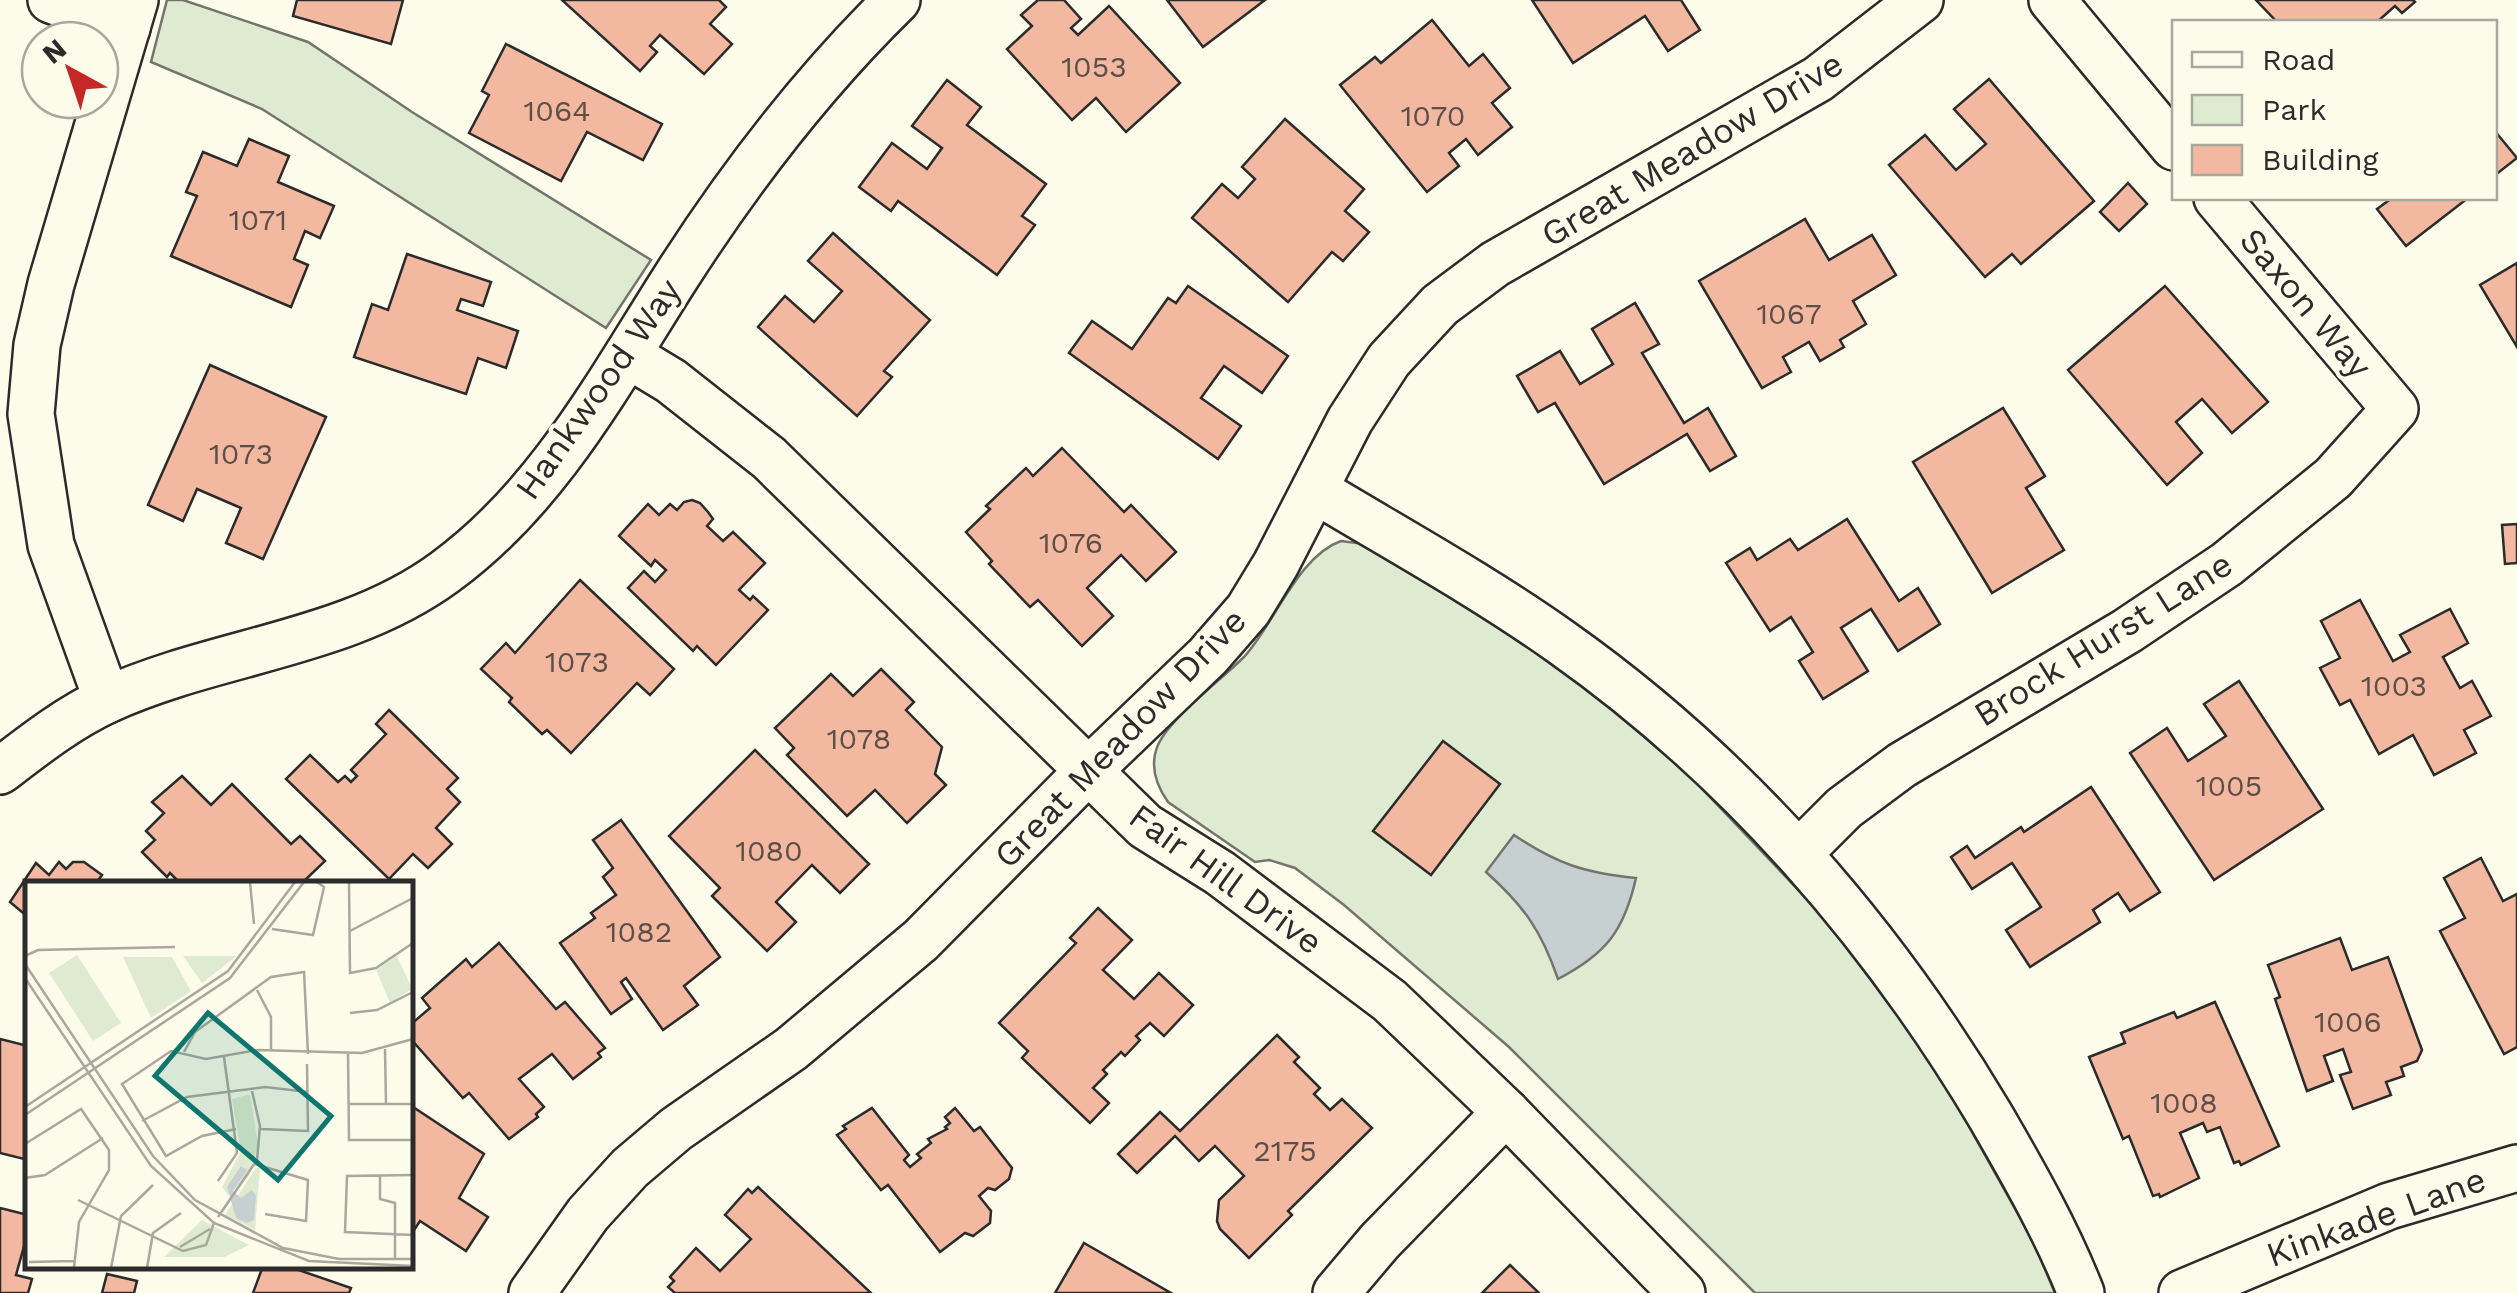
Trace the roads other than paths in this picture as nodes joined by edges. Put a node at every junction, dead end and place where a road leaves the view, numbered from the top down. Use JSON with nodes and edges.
{"nodes":[{"id":1,"x":51,"y":0,"type":"edge"},
{"id":2,"x":897,"y":0,"type":"edge"},
{"id":3,"x":1920,"y":0,"type":"edge"},
{"id":4,"x":2052,"y":0,"type":"edge"},
{"id":5,"x":131,"y":14,"type":"edge"},
{"id":6,"x":2172,"y":144,"type":"edge"},
{"id":7,"x":2219,"y":200,"type":"edge"},
{"id":8,"x":628,"y":355,"type":"junction"},
{"id":9,"x":2395,"y":410,"type":"joint"},
{"id":10,"x":1315,"y":490,"type":"junction"},
{"id":11,"x":107,"y":700,"type":"junction"},
{"id":12,"x":0,"y":770,"type":"edge"},
{"id":13,"x":1087,"y":772,"type":"junction"},
{"id":14,"x":1799,"y":854,"type":"junction"},
{"id":15,"x":1506,"y":1112,"type":"junction"},
{"id":16,"x":2517,"y":1168,"type":"edge"},
{"id":17,"x":532,"y":1293,"type":"edge"},
{"id":18,"x":1336,"y":1293,"type":"edge"},
{"id":19,"x":1682,"y":1293,"type":"edge"},
{"id":20,"x":2081,"y":1293,"type":"edge"},
{"id":21,"x":2182,"y":1293,"type":"edge"}],
"edges":[{"from":1,"to":5,"type":"street"},
{"from":2,"to":8,"type":"street","name":"Hankwood Way"},
{"from":3,"to":10,"type":"street","name":"Great Meadow Drive"},
{"from":4,"to":6,"type":"street"},
{"from":5,"to":11,"type":"street"},
{"from":7,"to":9,"type":"street","name":"Saxon Way"},
{"from":8,"to":11,"type":"street","name":"Hankwood Way"},
{"from":8,"to":13,"type":"street","name":"Fair Hill Drive"},
{"from":9,"to":14,"type":"street","name":"Brock Hurst Lane"},
{"from":10,"to":13,"type":"street","name":"Great Meadow Drive"},
{"from":10,"to":14,"type":"street"},
{"from":11,"to":12,"type":"street","name":"Hankwood Way"},
{"from":13,"to":15,"type":"street","name":"Fair Hill Drive"},
{"from":13,"to":17,"type":"street","name":"Great Meadow Drive"},
{"from":14,"to":20,"type":"street"},
{"from":15,"to":18,"type":"street"},
{"from":15,"to":19,"type":"street","name":"Fair Hill Drive"},
{"from":16,"to":21,"type":"street","name":"Kinkade Lane"}]}
